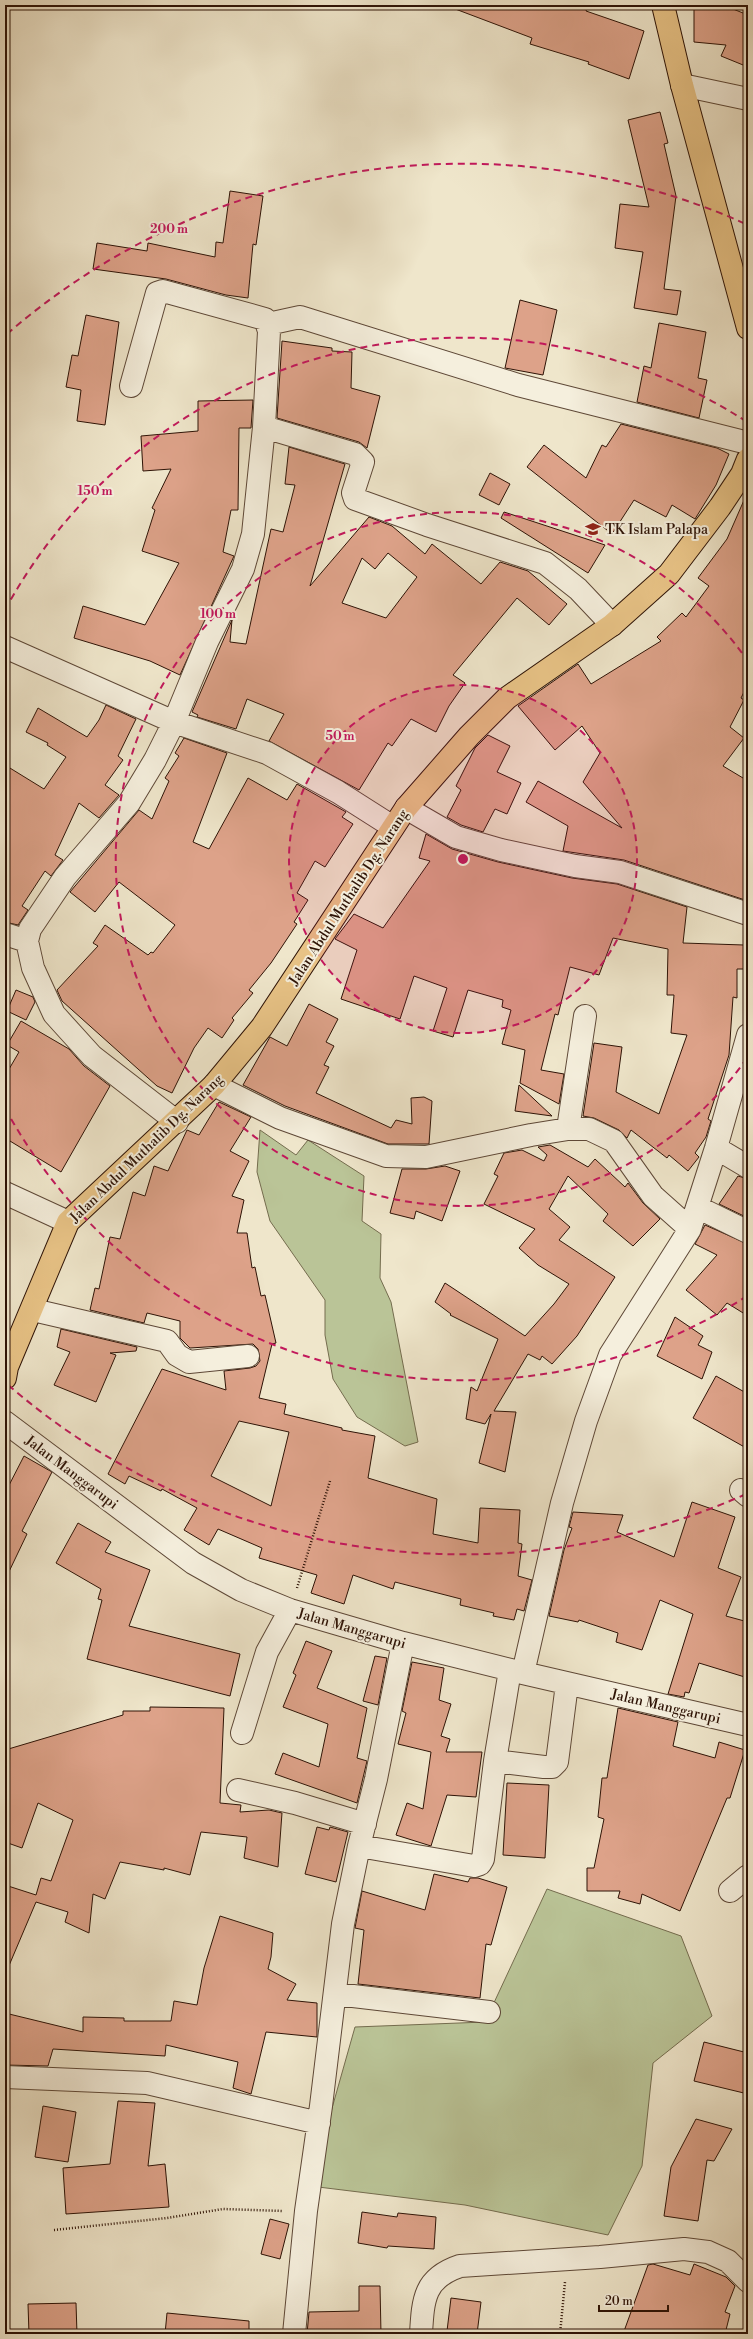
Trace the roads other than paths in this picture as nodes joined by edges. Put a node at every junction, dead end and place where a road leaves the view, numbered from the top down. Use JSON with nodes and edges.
{"nodes":[{"id":1,"x":663,"y":5,"type":"edge"},
{"id":2,"x":682,"y":85,"type":"junction"},
{"id":3,"x":748,"y":99,"type":"edge"},
{"id":4,"x":268,"y":324,"type":"junction"},
{"id":5,"x":748,"y":328,"type":"edge"},
{"id":6,"x":131,"y":386,"type":"dead end"},
{"id":7,"x":264,"y":427,"type":"junction"},
{"id":8,"x":748,"y":443,"type":"edge"},
{"id":9,"x":748,"y":459,"type":"edge"},
{"id":10,"x":612,"y":625,"type":"junction"},
{"id":11,"x":5,"y":647,"type":"edge"},
{"id":12,"x":174,"y":722,"type":"junction"},
{"id":13,"x":406,"y":808,"type":"junction"},
{"id":14,"x":393,"y":827,"type":"junction"},
{"id":15,"x":748,"y":914,"type":"edge"},
{"id":16,"x":5,"y":934,"type":"edge"},
{"id":17,"x":27,"y":941,"type":"junction"},
{"id":18,"x":585,"y":1016,"type":"dead end"},
{"id":19,"x":748,"y":1035,"type":"edge"},
{"id":20,"x":214,"y":1085,"type":"junction"},
{"id":21,"x":177,"y":1122,"type":"junction"},
{"id":22,"x":568,"y":1129,"type":"junction"},
{"id":23,"x":716,"y":1148,"type":"junction"},
{"id":24,"x":748,"y":1167,"type":"edge"},
{"id":25,"x":5,"y":1193,"type":"edge"},
{"id":26,"x":697,"y":1208,"type":"junction"},
{"id":27,"x":68,"y":1222,"type":"junction"},
{"id":28,"x":690,"y":1229,"type":"junction"},
{"id":29,"x":748,"y":1232,"type":"edge"},
{"id":30,"x":33,"y":1310,"type":"junction"},
{"id":31,"x":248,"y":1356,"type":"dead end"},
{"id":32,"x":6,"y":1371,"type":"edge"},
{"id":33,"x":5,"y":1422,"type":"edge"},
{"id":34,"x":290,"y":1610,"type":"junction"},
{"id":35,"x":403,"y":1643,"type":"junction"},
{"id":36,"x":517,"y":1672,"type":"junction"},
{"id":37,"x":567,"y":1684,"type":"junction"},
{"id":38,"x":748,"y":1725,"type":"edge"},
{"id":39,"x":242,"y":1733,"type":"dead end"},
{"id":40,"x":495,"y":1761,"type":"junction"},
{"id":41,"x":238,"y":1790,"type":"dead end"},
{"id":42,"x":365,"y":1824,"type":"junction"},
{"id":43,"x":359,"y":1846,"type":"junction"},
{"id":44,"x":748,"y":1876,"type":"edge"},
{"id":45,"x":730,"y":1891,"type":"dead end"},
{"id":46,"x":336,"y":1994,"type":"junction"},
{"id":47,"x":488,"y":2012,"type":"dead end"},
{"id":48,"x":5,"y":2077,"type":"edge"},
{"id":49,"x":319,"y":2123,"type":"junction"},
{"id":50,"x":748,"y":2280,"type":"edge"},
{"id":51,"x":294,"y":2334,"type":"edge"},
{"id":52,"x":422,"y":2334,"type":"edge"}],
"edges":[{"from":1,"to":2,"type":"main road"},
{"from":2,"to":3,"type":"street"},
{"from":2,"to":5,"type":"main road"},
{"from":4,"to":6,"type":"street"},
{"from":4,"to":7,"type":"street"},
{"from":4,"to":8,"type":"street"},
{"from":7,"to":10,"type":"street"},
{"from":7,"to":12,"type":"street"},
{"from":9,"to":10,"type":"main road","name":"Jalan Abdul Muthalib Dg. Narang"},
{"from":10,"to":13,"type":"main road","name":"Jalan Abdul Muthalib Dg. Narang"},
{"from":11,"to":12,"type":"street"},
{"from":12,"to":14,"type":"street"},
{"from":12,"to":17,"type":"street"},
{"from":13,"to":14,"type":"main road","name":"Jalan Abdul Muthalib Dg. Narang"},
{"from":13,"to":15,"type":"street"},
{"from":14,"to":20,"type":"main road","name":"Jalan Abdul Muthalib Dg. Narang"},
{"from":16,"to":17,"type":"street"},
{"from":17,"to":21,"type":"street"},
{"from":18,"to":22,"type":"street"},
{"from":19,"to":23,"type":"street"},
{"from":20,"to":21,"type":"main road","name":"Jalan Abdul Muthalib Dg. Narang"},
{"from":20,"to":22,"type":"street"},
{"from":21,"to":27,"type":"main road","name":"Jalan Abdul Muthalib Dg. Narang"},
{"from":22,"to":28,"type":"street"},
{"from":23,"to":24,"type":"street"},
{"from":23,"to":26,"type":"street"},
{"from":25,"to":27,"type":"street"},
{"from":26,"to":28,"type":"street"},
{"from":26,"to":29,"type":"street"},
{"from":27,"to":30,"type":"main road","name":"Jalan Abdul Muthalib Dg. Narang"},
{"from":28,"to":36,"type":"street"},
{"from":30,"to":31,"type":"street"},
{"from":30,"to":32,"type":"main road","name":"Jalan Abdul Muthalib Dg. Narang"},
{"from":33,"to":34,"type":"street","name":"Jalan Manggarupi"},
{"from":34,"to":35,"type":"street","name":"Jalan Manggarupi"},
{"from":34,"to":39,"type":"street"},
{"from":35,"to":36,"type":"street","name":"Jalan Manggarupi"},
{"from":35,"to":42,"type":"street"},
{"from":36,"to":37,"type":"street","name":"Jalan Manggarupi"},
{"from":36,"to":40,"type":"street"},
{"from":37,"to":38,"type":"street","name":"Jalan Manggarupi"},
{"from":37,"to":40,"type":"street"},
{"from":40,"to":43,"type":"street"},
{"from":41,"to":42,"type":"street"},
{"from":42,"to":43,"type":"street"},
{"from":43,"to":46,"type":"street"},
{"from":44,"to":45,"type":"street"},
{"from":46,"to":47,"type":"street"},
{"from":46,"to":49,"type":"street"},
{"from":48,"to":49,"type":"street"},
{"from":49,"to":51,"type":"street"},
{"from":50,"to":52,"type":"street"}]}
